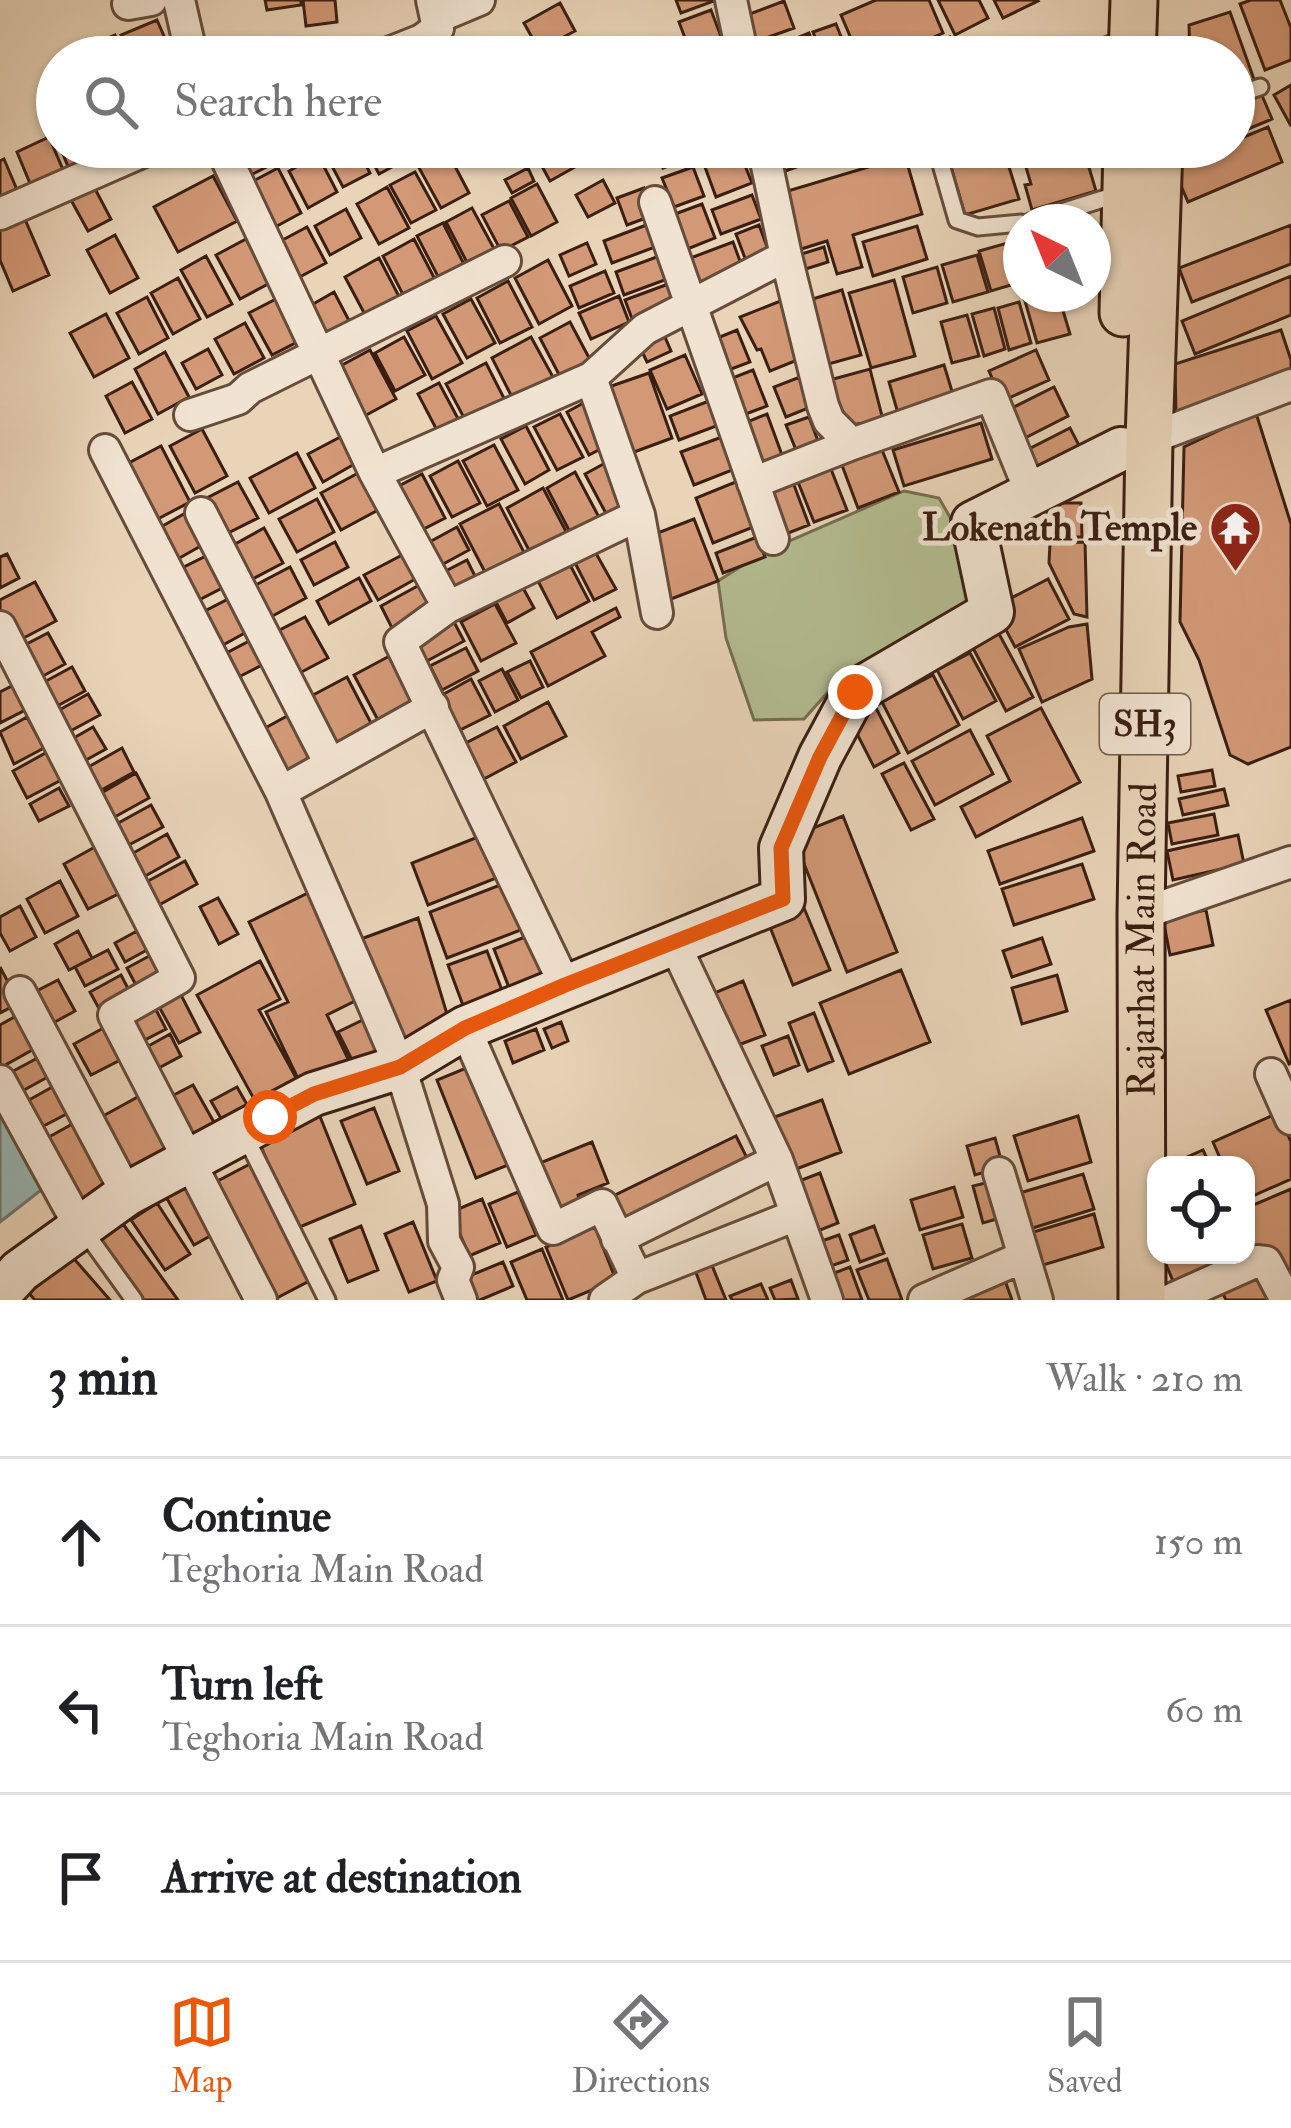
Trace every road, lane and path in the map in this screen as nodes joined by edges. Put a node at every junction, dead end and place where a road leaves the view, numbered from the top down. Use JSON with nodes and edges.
{"nodes":[{"id":1,"x":179,"y":0,"type":"edge"},
{"id":2,"x":479,"y":0,"type":"edge"},
{"id":3,"x":731,"y":0,"type":"edge"},
{"id":4,"x":1164,"y":0,"type":"edge"},
{"id":5,"x":434,"y":9,"type":"edge"},
{"id":6,"x":187,"y":36,"type":"edge"},
{"id":7,"x":427,"y":36,"type":"edge"},
{"id":8,"x":739,"y":36,"type":"edge"},
{"id":9,"x":1141,"y":36,"type":"edge"},
{"id":10,"x":1260,"y":87,"type":"dead end"},
{"id":11,"x":1255,"y":89,"type":"edge"},
{"id":12,"x":106,"y":168,"type":"edge"},
{"id":13,"x":230,"y":168,"type":"edge"},
{"id":14,"x":767,"y":168,"type":"edge"},
{"id":15,"x":942,"y":168,"type":"edge"},
{"id":16,"x":1157,"y":168,"type":"edge"},
{"id":17,"x":1126,"y":169,"type":"edge"},
{"id":18,"x":655,"y":202,"type":"dead end"},
{"id":19,"x":1063,"y":204,"type":"edge"},
{"id":20,"x":0,"y":214,"type":"edge"},
{"id":21,"x":1003,"y":225,"type":"edge"},
{"id":22,"x":786,"y":256,"type":"junction"},
{"id":23,"x":505,"y":261,"type":"dead end"},
{"id":24,"x":690,"y":303,"type":"junction"},
{"id":25,"x":322,"y":355,"type":"junction"},
{"id":26,"x":591,"y":378,"type":"junction"},
{"id":27,"x":1291,"y":385,"type":"edge"},
{"id":28,"x":190,"y":415,"type":"dead end"},
{"id":29,"x":852,"y":444,"type":"junction"},
{"id":30,"x":1135,"y":444,"type":"junction"},
{"id":31,"x":105,"y":450,"type":"dead end"},
{"id":32,"x":375,"y":472,"type":"junction"},
{"id":33,"x":753,"y":483,"type":"junction"},
{"id":34,"x":1031,"y":493,"type":"junction"},
{"id":35,"x":201,"y":512,"type":"dead end"},
{"id":36,"x":639,"y":515,"type":"junction"},
{"id":37,"x":773,"y":539,"type":"dead end"},
{"id":38,"x":448,"y":607,"type":"junction"},
{"id":39,"x":657,"y":613,"type":"dead end"},
{"id":40,"x":0,"y":627,"type":"edge"},
{"id":41,"x":433,"y":707,"type":"junction"},
{"id":42,"x":330,"y":764,"type":"junction"},
{"id":43,"x":280,"y":792,"type":"junction"},
{"id":44,"x":1291,"y":862,"type":"edge"},
{"id":45,"x":1141,"y":914,"type":"junction"},
{"id":46,"x":674,"y":943,"type":"junction"},
{"id":47,"x":565,"y":985,"type":"junction"},
{"id":48,"x":20,"y":992,"type":"dead end"},
{"id":49,"x":465,"y":1028,"type":"junction"},
{"id":50,"x":400,"y":1067,"type":"junction"},
{"id":51,"x":1271,"y":1074,"type":"dead end"},
{"id":52,"x":0,"y":1081,"type":"edge"},
{"id":53,"x":1291,"y":1119,"type":"edge"},
{"id":54,"x":242,"y":1131,"type":"junction"},
{"id":55,"x":190,"y":1157,"type":"junction"},
{"id":56,"x":777,"y":1160,"type":"junction"},
{"id":57,"x":999,"y":1174,"type":"dead end"},
{"id":58,"x":127,"y":1194,"type":"junction"},
{"id":59,"x":794,"y":1216,"type":"junction"},
{"id":60,"x":80,"y":1225,"type":"junction"},
{"id":61,"x":617,"y":1239,"type":"junction"},
{"id":62,"x":1024,"y":1256,"type":"junction"},
{"id":63,"x":637,"y":1278,"type":"junction"},
{"id":64,"x":0,"y":1293,"type":"edge"},
{"id":65,"x":134,"y":1300,"type":"edge"},
{"id":66,"x":261,"y":1300,"type":"edge"},
{"id":67,"x":327,"y":1300,"type":"edge"},
{"id":68,"x":461,"y":1300,"type":"edge"},
{"id":69,"x":604,"y":1300,"type":"edge"},
{"id":70,"x":827,"y":1300,"type":"edge"},
{"id":71,"x":924,"y":1300,"type":"edge"},
{"id":72,"x":1037,"y":1300,"type":"edge"},
{"id":73,"x":1111,"y":1300,"type":"edge"},
{"id":74,"x":1142,"y":1300,"type":"edge"},
{"id":75,"x":1170,"y":1300,"type":"edge"},
{"id":76,"x":1286,"y":1300,"type":"edge"}],
"edges":[{"from":1,"to":6,"type":"street"},
{"from":2,"to":5,"type":"street"},
{"from":3,"to":8,"type":"street"},
{"from":4,"to":9,"type":"main road"},
{"from":5,"to":7,"type":"street"},
{"from":10,"to":11,"type":"lane"},
{"from":12,"to":20,"type":"street"},
{"from":13,"to":25,"type":"street"},
{"from":14,"to":22,"type":"street"},
{"from":15,"to":21,"type":"lane"},
{"from":16,"to":30,"type":"main road","name":"Rajarhat Main Road","number":"SH3"},
{"from":17,"to":19,"type":"lane"},
{"from":17,"to":30,"type":"main road","name":"Rajarhat Main Road","number":"SH3"},
{"from":18,"to":24,"type":"street"},
{"from":22,"to":24,"type":"street"},
{"from":22,"to":29,"type":"street"},
{"from":23,"to":25,"type":"street"},
{"from":24,"to":26,"type":"street"},
{"from":24,"to":33,"type":"street"},
{"from":25,"to":28,"type":"street"},
{"from":25,"to":32,"type":"street"},
{"from":26,"to":32,"type":"street"},
{"from":26,"to":36,"type":"street"},
{"from":27,"to":30,"type":"street"},
{"from":29,"to":33,"type":"street"},
{"from":29,"to":34,"type":"street"},
{"from":30,"to":34,"type":"street"},
{"from":30,"to":45,"type":"main road","name":"Rajarhat Main Road","number":"SH3"},
{"from":30,"to":73,"type":"main road","name":"Rajarhat Main Road","number":"SH3"},
{"from":31,"to":43,"type":"street"},
{"from":32,"to":38,"type":"street"},
{"from":33,"to":37,"type":"street"},
{"from":34,"to":46,"type":"street"},
{"from":35,"to":42,"type":"street"},
{"from":36,"to":38,"type":"street"},
{"from":36,"to":39,"type":"street"},
{"from":38,"to":41,"type":"street"},
{"from":40,"to":55,"type":"street"},
{"from":41,"to":42,"type":"street"},
{"from":41,"to":47,"type":"street"},
{"from":42,"to":43,"type":"street"},
{"from":43,"to":50,"type":"street"},
{"from":44,"to":45,"type":"street"},
{"from":45,"to":74,"type":"main road","name":"Rajarhat Main Road","number":"SH3"},
{"from":46,"to":47,"type":"street"},
{"from":46,"to":56,"type":"street"},
{"from":47,"to":49,"type":"street"},
{"from":48,"to":58,"type":"street"},
{"from":49,"to":50,"type":"street"},
{"from":49,"to":61,"type":"street"},
{"from":50,"to":54,"type":"street"},
{"from":50,"to":68,"type":"street"},
{"from":51,"to":53,"type":"street"},
{"from":52,"to":60,"type":"street"},
{"from":54,"to":55,"type":"street"},
{"from":54,"to":67,"type":"lane"},
{"from":55,"to":58,"type":"street"},
{"from":55,"to":66,"type":"street"},
{"from":56,"to":59,"type":"street"},
{"from":56,"to":61,"type":"street"},
{"from":57,"to":62,"type":"street"},
{"from":58,"to":60,"type":"street"},
{"from":59,"to":63,"type":"street"},
{"from":59,"to":70,"type":"street"},
{"from":60,"to":64,"type":"street"},
{"from":60,"to":65,"type":"lane"},
{"from":61,"to":63,"type":"street"},
{"from":62,"to":71,"type":"street"},
{"from":62,"to":72,"type":"street"},
{"from":63,"to":69,"type":"street"},
{"from":75,"to":76,"type":"street"}]}
